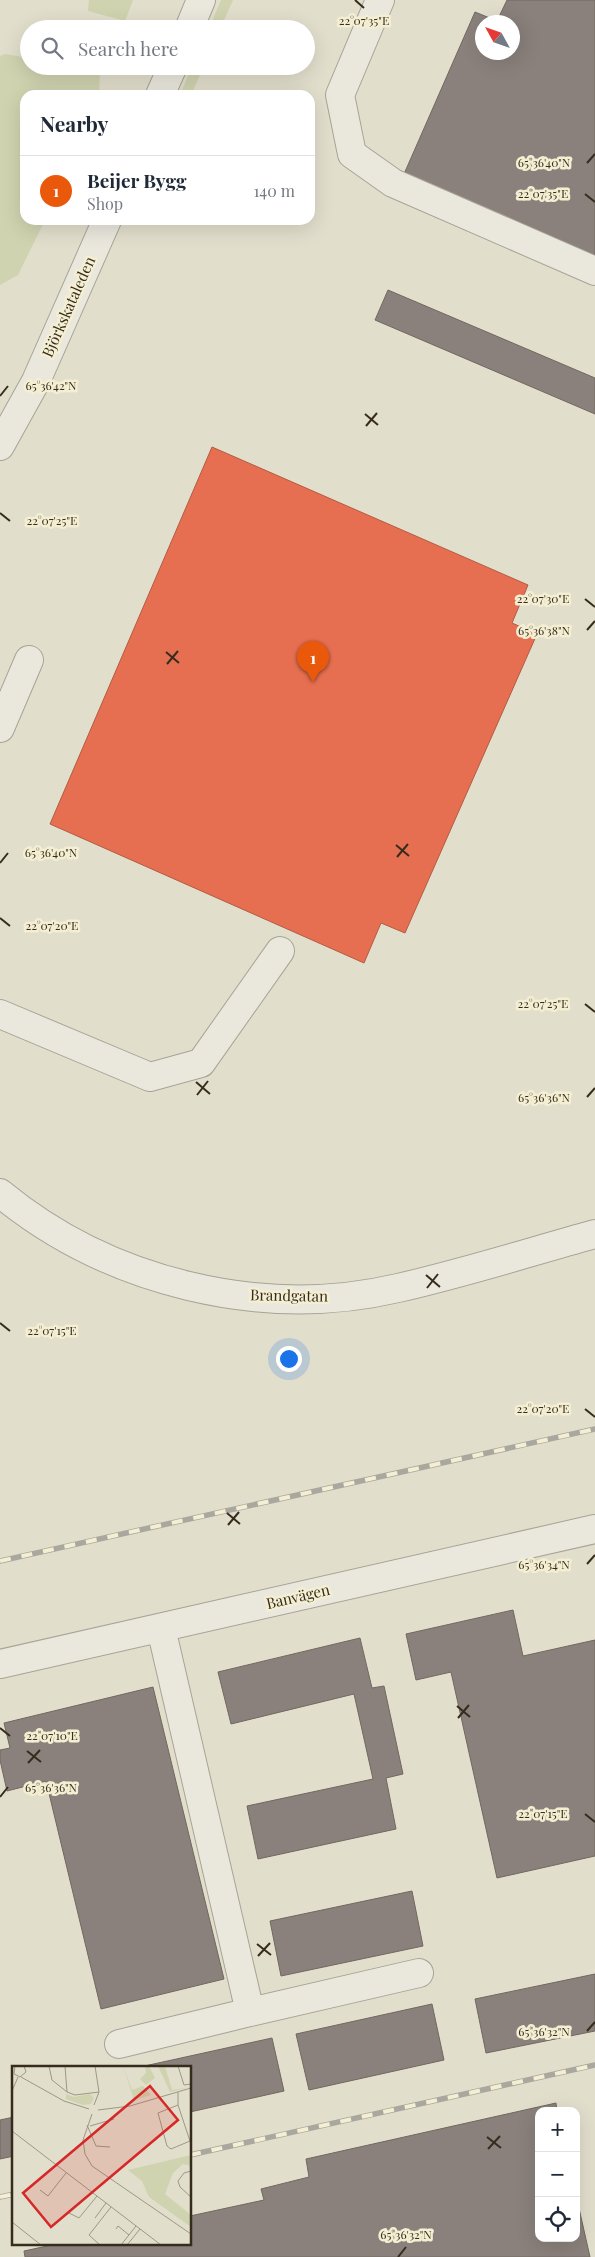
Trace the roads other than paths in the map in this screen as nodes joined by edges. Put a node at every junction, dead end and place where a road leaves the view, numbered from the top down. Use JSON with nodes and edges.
{"nodes":[{"id":1,"x":201,"y":0,"type":"edge"},
{"id":2,"x":380,"y":0,"type":"edge"},
{"id":3,"x":192,"y":20,"type":"edge"},
{"id":4,"x":168,"y":75,"type":"edge"},
{"id":5,"x":162,"y":90,"type":"edge"},
{"id":6,"x":105,"y":225,"type":"edge"},
{"id":7,"x":595,"y":271,"type":"edge"},
{"id":8,"x":0,"y":446,"type":"edge"},
{"id":9,"x":29,"y":660,"type":"dead end"},
{"id":10,"x":0,"y":728,"type":"edge"},
{"id":11,"x":280,"y":951,"type":"dead end"},
{"id":12,"x":0,"y":1014,"type":"edge"},
{"id":13,"x":0,"y":1193,"type":"edge"},
{"id":14,"x":595,"y":1234,"type":"edge"},
{"id":15,"x":595,"y":1529,"type":"edge"},
{"id":16,"x":161,"y":1628,"type":"junction"},
{"id":17,"x":0,"y":1664,"type":"edge"},
{"id":18,"x":419,"y":1973,"type":"dead end"},
{"id":19,"x":250,"y":2012,"type":"junction"},
{"id":20,"x":119,"y":2044,"type":"dead end"}],
"edges":[{"from":1,"to":3,"type":"street"},
{"from":2,"to":7,"type":"street"},
{"from":4,"to":5,"type":"street"},
{"from":6,"to":8,"type":"street","name":"Björkskataleden"},
{"from":9,"to":10,"type":"street"},
{"from":11,"to":12,"type":"street"},
{"from":13,"to":14,"type":"street","name":"Brandgatan"},
{"from":15,"to":16,"type":"street","name":"Banvägen"},
{"from":16,"to":17,"type":"street","name":"Banvägen"},
{"from":16,"to":19,"type":"street"},
{"from":18,"to":19,"type":"street"},
{"from":19,"to":20,"type":"street"}]}
